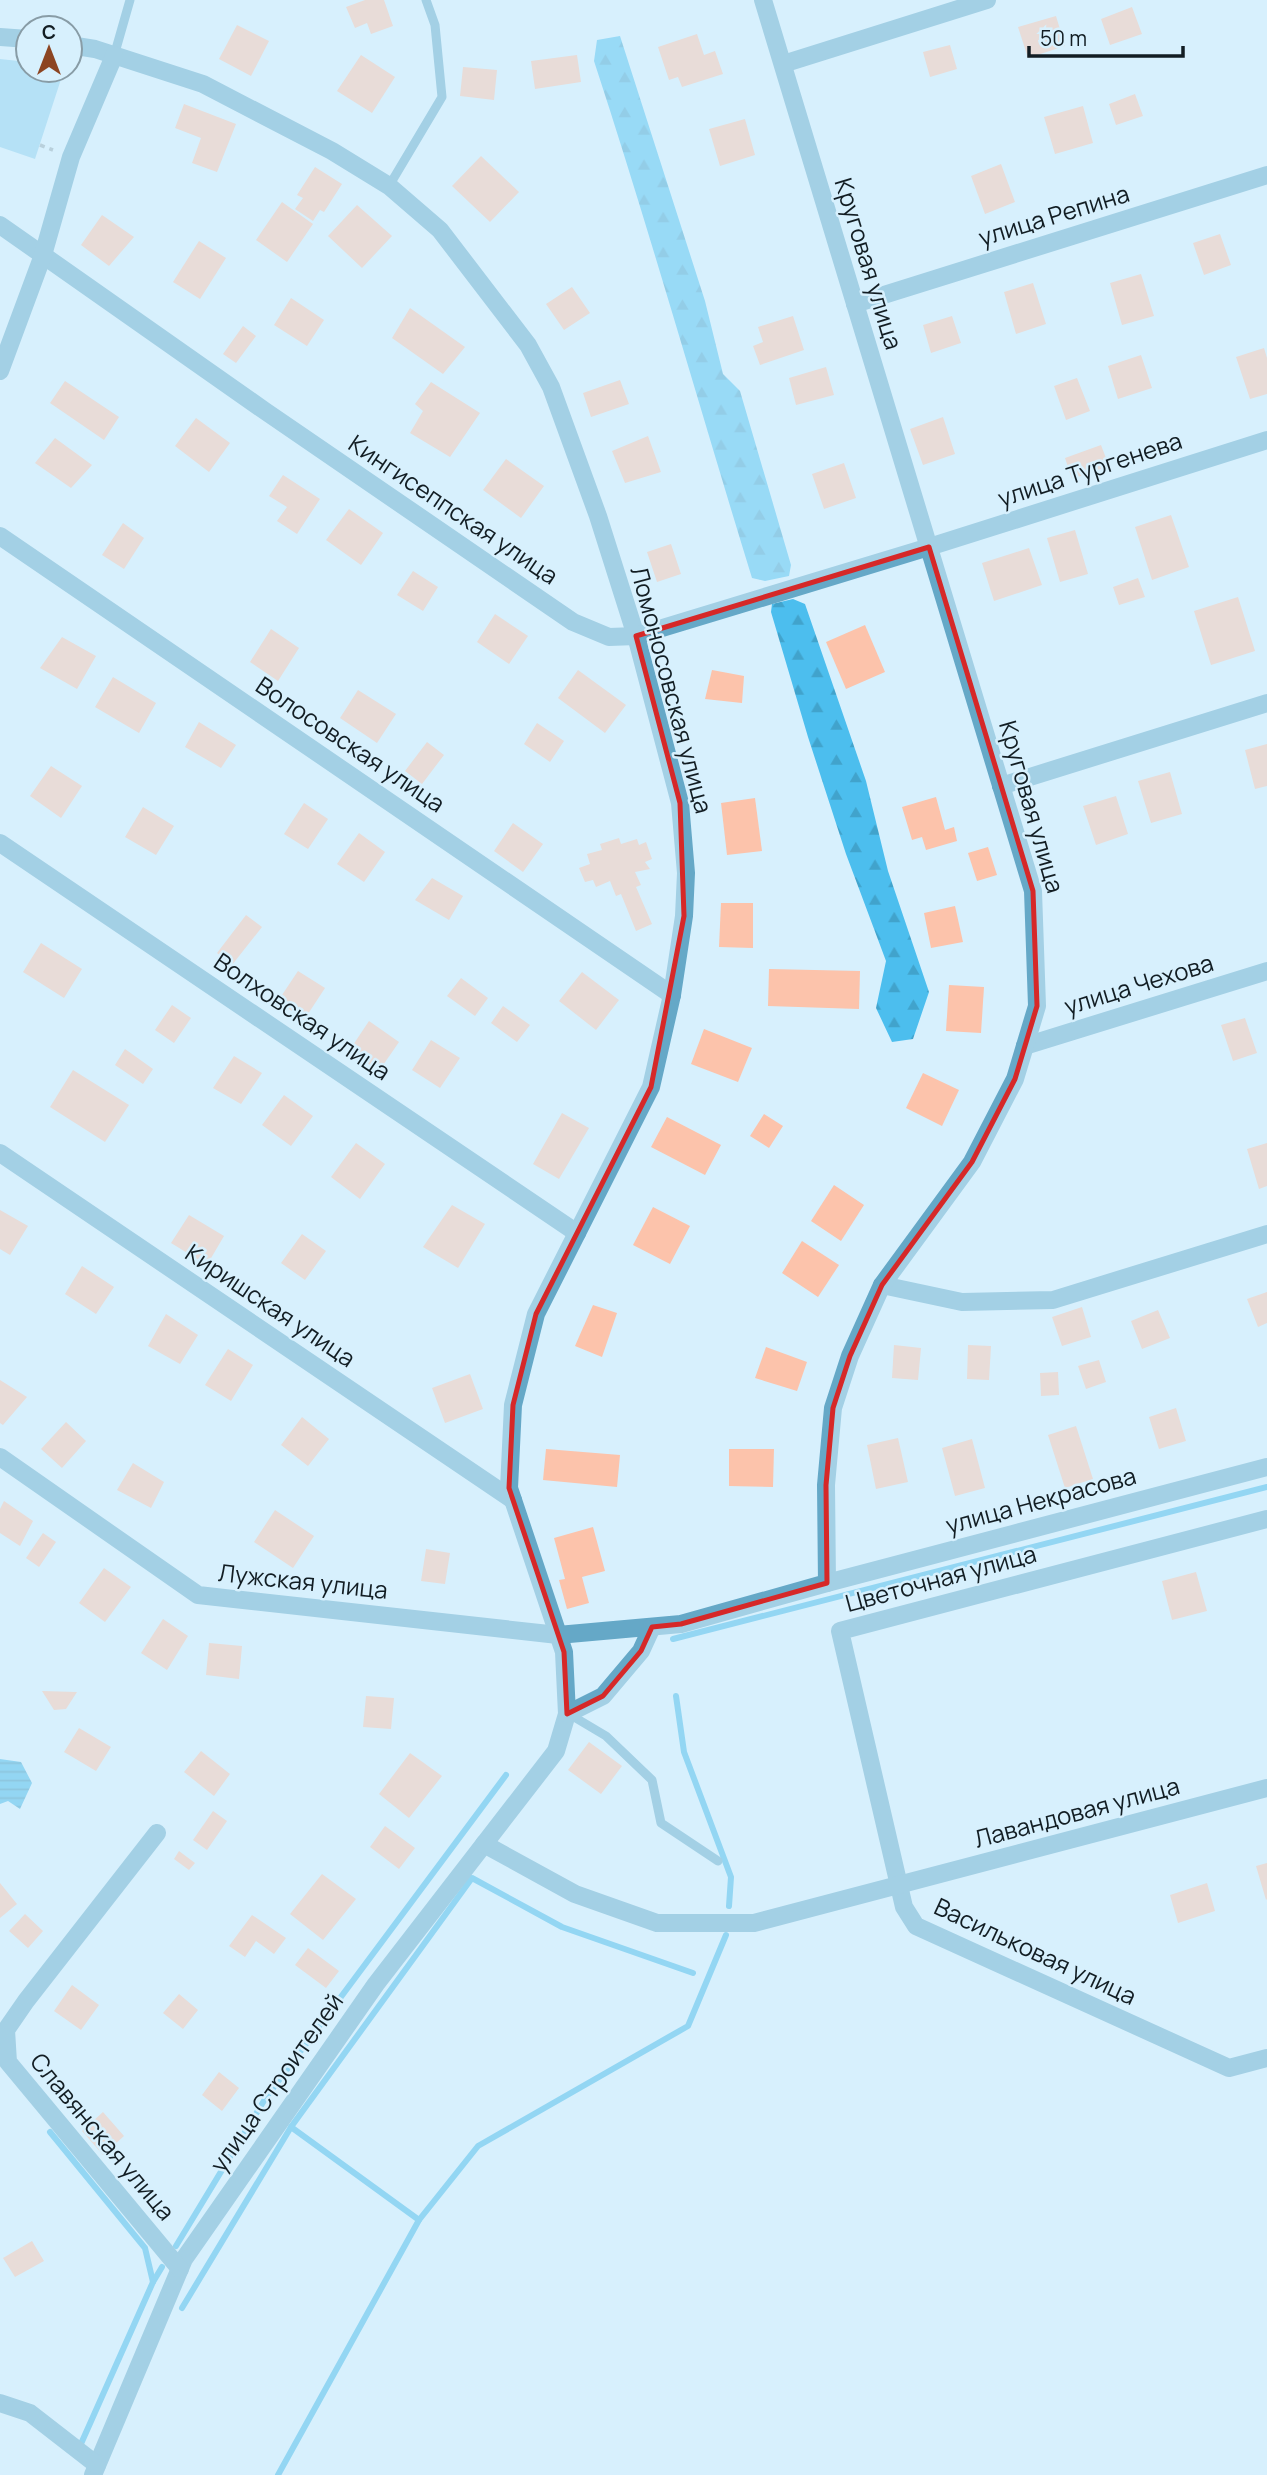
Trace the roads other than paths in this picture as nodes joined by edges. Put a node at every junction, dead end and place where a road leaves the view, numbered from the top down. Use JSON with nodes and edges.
{"nodes":[{"id":1,"x":130,"y":0,"type":"edge"},
{"id":2,"x":426,"y":0,"type":"edge"},
{"id":3,"x":763,"y":0,"type":"edge"},
{"id":4,"x":987,"y":0,"type":"edge"},
{"id":5,"x":84,"y":48,"type":"edge"},
{"id":6,"x":114,"y":55,"type":"junction"},
{"id":7,"x":783,"y":64,"type":"junction"},
{"id":8,"x":1267,"y":175,"type":"edge"},
{"id":9,"x":388,"y":186,"type":"junction"},
{"id":10,"x":0,"y":225,"type":"edge"},
{"id":11,"x":43,"y":256,"type":"junction"},
{"id":12,"x":855,"y":304,"type":"junction"},
{"id":13,"x":0,"y":371,"type":"edge"},
{"id":14,"x":1267,"y":440,"type":"edge"},
{"id":15,"x":0,"y":536,"type":"edge"},
{"id":16,"x":929,"y":547,"type":"junction"},
{"id":17,"x":636,"y":636,"type":"junction"},
{"id":18,"x":1267,"y":703,"type":"edge"},
{"id":19,"x":1001,"y":786,"type":"junction"},
{"id":20,"x":0,"y":843,"type":"edge"},
{"id":21,"x":1267,"y":971,"type":"edge"},
{"id":22,"x":672,"y":995,"type":"junction"},
{"id":23,"x":1025,"y":1046,"type":"junction"},
{"id":24,"x":0,"y":1153,"type":"edge"},
{"id":25,"x":577,"y":1233,"type":"junction"},
{"id":26,"x":1267,"y":1234,"type":"edge"},
{"id":27,"x":882,"y":1285,"type":"junction"},
{"id":28,"x":0,"y":1457,"type":"edge"},
{"id":29,"x":1267,"y":1466,"type":"edge"},
{"id":30,"x":513,"y":1500,"type":"junction"},
{"id":31,"x":1267,"y":1519,"type":"edge"},
{"id":32,"x":827,"y":1583,"type":"junction"},
{"id":33,"x":653,"y":1627,"type":"junction"},
{"id":34,"x":558,"y":1635,"type":"junction"},
{"id":35,"x":567,"y":1714,"type":"junction"},
{"id":36,"x":556,"y":1751,"type":"joint"},
{"id":37,"x":1267,"y":1788,"type":"edge"},
{"id":38,"x":157,"y":1833,"type":"dead end"},
{"id":39,"x":484,"y":1844,"type":"junction"},
{"id":40,"x":718,"y":1861,"type":"dead end"},
{"id":41,"x":899,"y":1886,"type":"junction"},
{"id":42,"x":1267,"y":2058,"type":"edge"},
{"id":43,"x":180,"y":2269,"type":"junction"},
{"id":44,"x":0,"y":2403,"type":"edge"},
{"id":45,"x":95,"y":2470,"type":"edge"}],
"edges":[{"from":1,"to":6,"type":"lane"},
{"from":2,"to":9,"type":"lane"},
{"from":3,"to":7,"type":"street","name":"Круговая улица"},
{"from":4,"to":7,"type":"street"},
{"from":5,"to":6,"type":"street","name":"Ломоносовская улица"},
{"from":6,"to":9,"type":"street","name":"Ломоносовская улица"},
{"from":6,"to":11,"type":"street"},
{"from":7,"to":12,"type":"street","name":"Круговая улица"},
{"from":8,"to":12,"type":"street","name":"улица Репина"},
{"from":9,"to":17,"type":"street","name":"Ломоносовская улица"},
{"from":10,"to":11,"type":"street","name":"Кингисеппская улица"},
{"from":11,"to":13,"type":"street"},
{"from":11,"to":17,"type":"street","name":"Кингисеппская улица"},
{"from":12,"to":16,"type":"street","name":"Круговая улица"},
{"from":14,"to":16,"type":"street","name":"улица Тургенева"},
{"from":15,"to":22,"type":"street","name":"Волосовская улица"},
{"from":16,"to":17,"type":"street","name":"Кингисеппская улица"},
{"from":16,"to":19,"type":"street","name":"Круговая улица"},
{"from":17,"to":22,"type":"street","name":"Ломоносовская улица"},
{"from":18,"to":19,"type":"street"},
{"from":19,"to":23,"type":"street","name":"Круговая улица"},
{"from":20,"to":25,"type":"street","name":"Волховская улица"},
{"from":21,"to":23,"type":"street","name":"улица Чехова"},
{"from":22,"to":25,"type":"street","name":"Ломоносовская улица"},
{"from":23,"to":27,"type":"street","name":"Круговая улица"},
{"from":24,"to":30,"type":"street","name":"Киришская улица"},
{"from":25,"to":30,"type":"street","name":"Ломоносовская улица"},
{"from":26,"to":27,"type":"street"},
{"from":27,"to":32,"type":"street","name":"Круговая улица"},
{"from":28,"to":34,"type":"street","name":"Лужская улица"},
{"from":29,"to":32,"type":"street","name":"улица Некрасова"},
{"from":30,"to":34,"type":"street","name":"Ломоносовская улица"},
{"from":31,"to":41,"type":"street","name":"Цветочная улица"},
{"from":32,"to":33,"type":"street"},
{"from":33,"to":34,"type":"street"},
{"from":33,"to":35,"type":"street"},
{"from":34,"to":35,"type":"street","name":"Ломоносовская улица"},
{"from":35,"to":36,"type":"street","name":"Ломоносовская улица"},
{"from":35,"to":40,"type":"lane"},
{"from":36,"to":39,"type":"street","name":"улица Строителей"},
{"from":37,"to":41,"type":"street","name":"Лавандовая улица"},
{"from":38,"to":43,"type":"street","name":"Славянская улица"},
{"from":39,"to":41,"type":"street"},
{"from":39,"to":43,"type":"street","name":"улица Строителей"},
{"from":41,"to":42,"type":"street","name":"Васильковая улица"},
{"from":43,"to":45,"type":"street","name":"улица Строителей"},
{"from":44,"to":45,"type":"street"}]}
